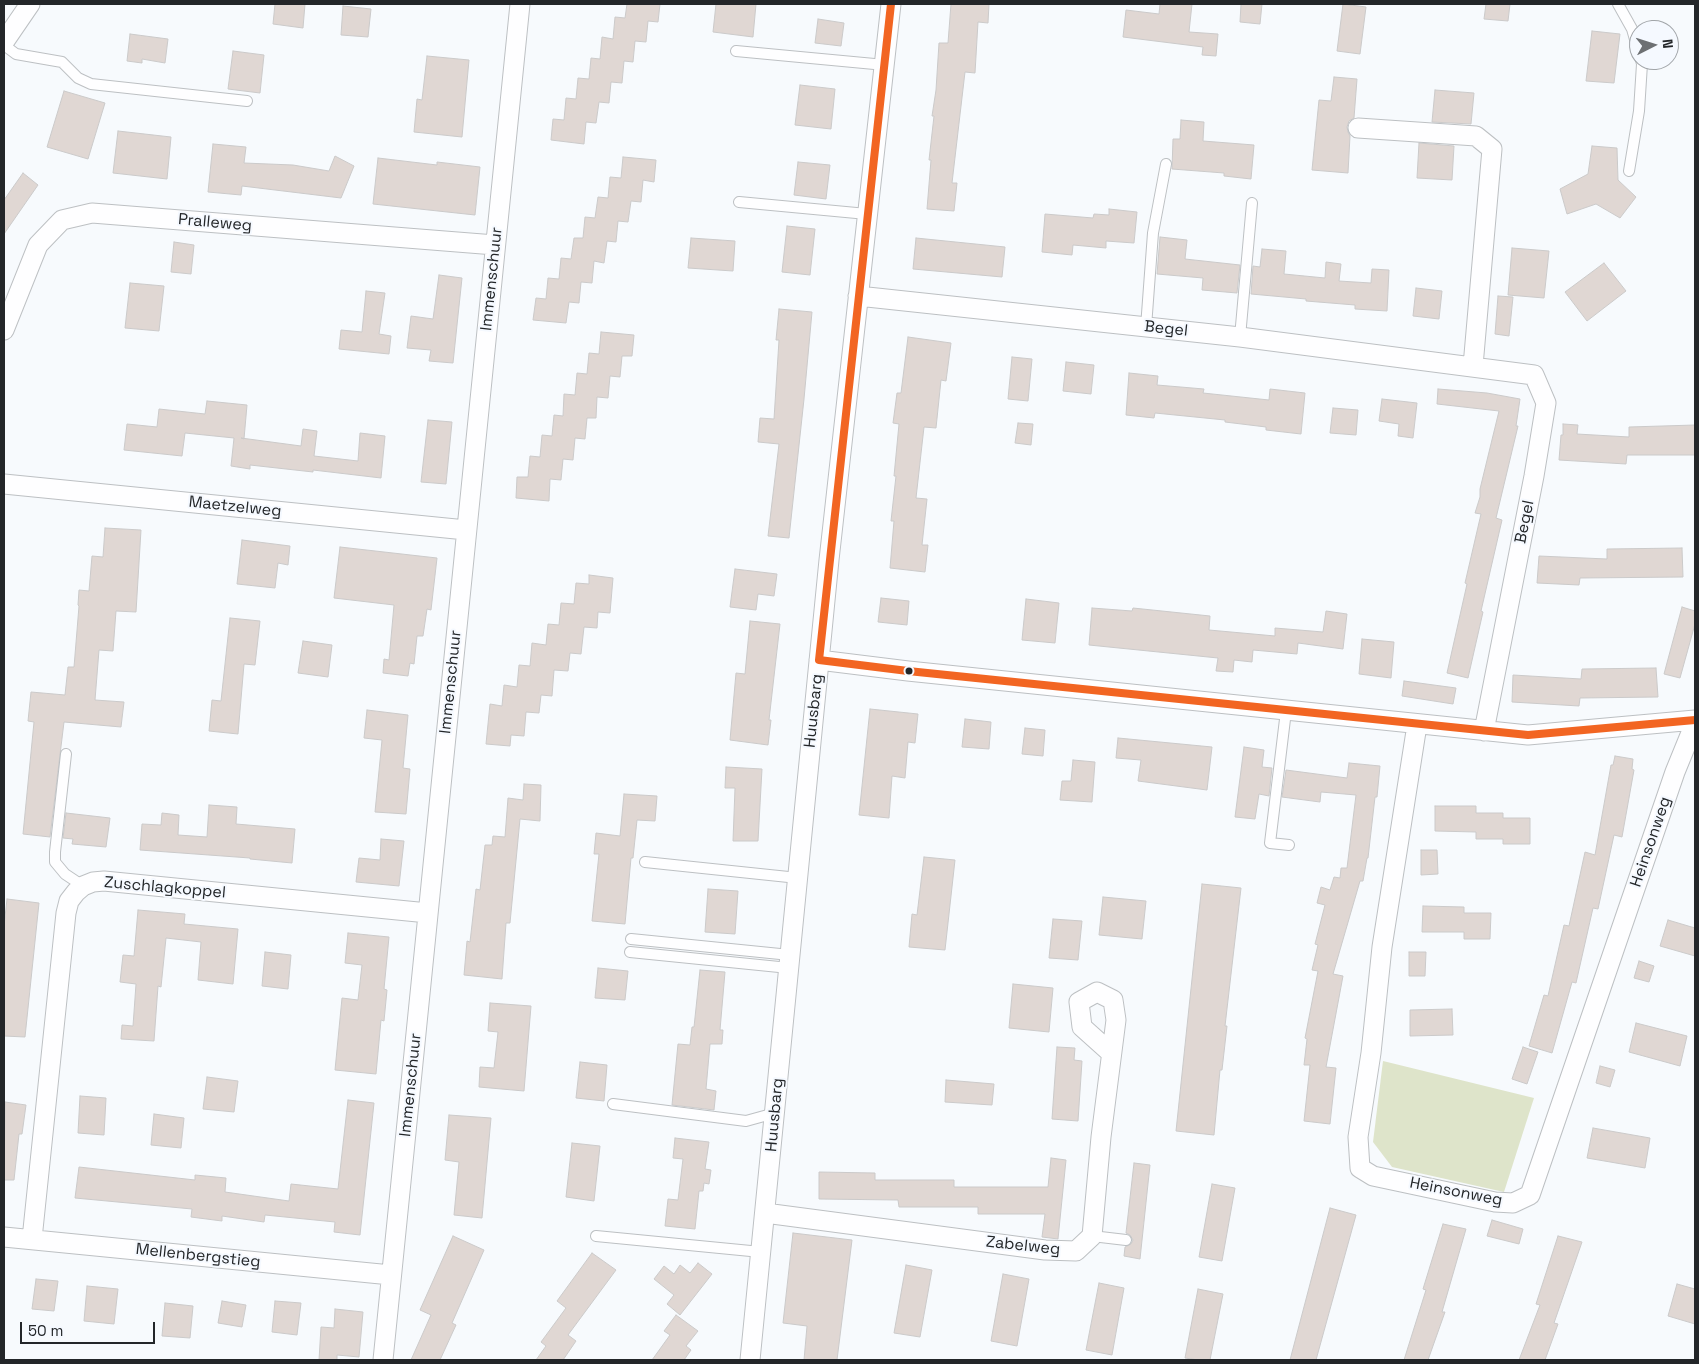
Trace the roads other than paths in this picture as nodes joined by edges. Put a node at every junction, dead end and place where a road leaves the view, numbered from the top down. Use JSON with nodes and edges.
{"nodes":[{"id":1,"x":30,"y":4,"type":"edge"},
{"id":2,"x":520,"y":4,"type":"edge"},
{"id":3,"x":891,"y":4,"type":"edge"},
{"id":4,"x":1618,"y":4,"type":"edge"},
{"id":5,"x":1629,"y":24,"type":"edge"},
{"id":6,"x":4,"y":43,"type":"edge"},
{"id":7,"x":736,"y":51,"type":"dead end"},
{"id":8,"x":885,"y":65,"type":"junction"},
{"id":9,"x":1642,"y":70,"type":"edge"},
{"id":10,"x":247,"y":101,"type":"dead end"},
{"id":11,"x":1358,"y":128,"type":"dead end"},
{"id":12,"x":1166,"y":164,"type":"dead end"},
{"id":13,"x":1629,"y":172,"type":"dead end"},
{"id":14,"x":739,"y":202,"type":"dead end"},
{"id":15,"x":1252,"y":203,"type":"dead end"},
{"id":16,"x":868,"y":214,"type":"junction"},
{"id":17,"x":495,"y":245,"type":"junction"},
{"id":18,"x":858,"y":296,"type":"junction"},
{"id":19,"x":1146,"y":327,"type":"junction"},
{"id":20,"x":4,"y":330,"type":"edge"},
{"id":21,"x":1240,"y":338,"type":"junction"},
{"id":22,"x":1473,"y":366,"type":"junction"},
{"id":23,"x":4,"y":484,"type":"edge"},
{"id":24,"x":466,"y":530,"type":"junction"},
{"id":25,"x":819,"y":660,"type":"junction"},
{"id":26,"x":1286,"y":711,"type":"junction"},
{"id":27,"x":1695,"y":721,"type":"edge"},
{"id":28,"x":1417,"y":724,"type":"junction"},
{"id":29,"x":1484,"y":731,"type":"junction"},
{"id":30,"x":66,"y":754,"type":"dead end"},
{"id":31,"x":1289,"y":845,"type":"dead end"},
{"id":32,"x":645,"y":862,"type":"dead end"},
{"id":33,"x":798,"y":878,"type":"junction"},
{"id":34,"x":84,"y":886,"type":"junction"},
{"id":35,"x":428,"y":914,"type":"junction"},
{"id":36,"x":631,"y":939,"type":"dead end"},
{"id":37,"x":630,"y":952,"type":"dead end"},
{"id":38,"x":789,"y":962,"type":"junction"},
{"id":39,"x":1111,"y":1053,"type":"dead end"},
{"id":40,"x":614,"y":1104,"type":"dead end"},
{"id":41,"x":775,"y":1113,"type":"junction"},
{"id":42,"x":765,"y":1213,"type":"junction"},
{"id":43,"x":596,"y":1236,"type":"dead end"},
{"id":44,"x":1092,"y":1236,"type":"junction"},
{"id":45,"x":4,"y":1237,"type":"edge"},
{"id":46,"x":32,"y":1240,"type":"junction"},
{"id":47,"x":1126,"y":1240,"type":"dead end"},
{"id":48,"x":761,"y":1252,"type":"junction"},
{"id":49,"x":392,"y":1275,"type":"junction"},
{"id":50,"x":383,"y":1360,"type":"edge"},
{"id":51,"x":750,"y":1360,"type":"edge"}],
"edges":[{"from":1,"to":6,"type":"street"},
{"from":2,"to":17,"type":"street","name":"Immenschuur"},
{"from":3,"to":8,"type":"street","name":"Huusbarg"},
{"from":4,"to":5,"type":"lane"},
{"from":6,"to":10,"type":"lane"},
{"from":7,"to":8,"type":"lane"},
{"from":8,"to":16,"type":"street","name":"Huusbarg"},
{"from":9,"to":13,"type":"lane"},
{"from":11,"to":22,"type":"street"},
{"from":12,"to":19,"type":"lane"},
{"from":14,"to":16,"type":"lane"},
{"from":15,"to":21,"type":"lane"},
{"from":16,"to":18,"type":"street","name":"Huusbarg"},
{"from":17,"to":20,"type":"street","name":"Pralleweg"},
{"from":17,"to":24,"type":"street","name":"Immenschuur"},
{"from":18,"to":19,"type":"street","name":"Begel"},
{"from":18,"to":25,"type":"street","name":"Huusbarg"},
{"from":19,"to":21,"type":"street","name":"Begel"},
{"from":21,"to":22,"type":"street","name":"Begel"},
{"from":22,"to":29,"type":"street","name":"Begel"},
{"from":23,"to":24,"type":"street","name":"Maetzelweg"},
{"from":24,"to":35,"type":"street","name":"Immenschuur"},
{"from":25,"to":26,"type":"street"},
{"from":25,"to":33,"type":"street","name":"Huusbarg"},
{"from":26,"to":28,"type":"street"},
{"from":26,"to":31,"type":"lane"},
{"from":27,"to":28,"type":"street","name":"Heinsonweg"},
{"from":27,"to":29,"type":"street"},
{"from":28,"to":29,"type":"street"},
{"from":30,"to":34,"type":"lane"},
{"from":32,"to":33,"type":"lane"},
{"from":33,"to":38,"type":"street","name":"Huusbarg"},
{"from":34,"to":35,"type":"street","name":"Zuschlagkoppel"},
{"from":34,"to":46,"type":"street","name":"Zuschlagkoppel"},
{"from":35,"to":49,"type":"street","name":"Immenschuur"},
{"from":36,"to":38,"type":"lane"},
{"from":37,"to":38,"type":"lane"},
{"from":38,"to":41,"type":"street","name":"Huusbarg"},
{"from":39,"to":44,"type":"street"},
{"from":40,"to":41,"type":"lane"},
{"from":41,"to":42,"type":"street","name":"Huusbarg"},
{"from":42,"to":44,"type":"street","name":"Zabelweg"},
{"from":42,"to":48,"type":"street","name":"Huusbarg"},
{"from":43,"to":48,"type":"lane"},
{"from":44,"to":47,"type":"lane"},
{"from":45,"to":46,"type":"street","name":"Mellenbergstieg"},
{"from":46,"to":49,"type":"street","name":"Mellenbergstieg"},
{"from":48,"to":51,"type":"street","name":"Huusbarg"},
{"from":49,"to":50,"type":"street","name":"Immenschuur"}]}
